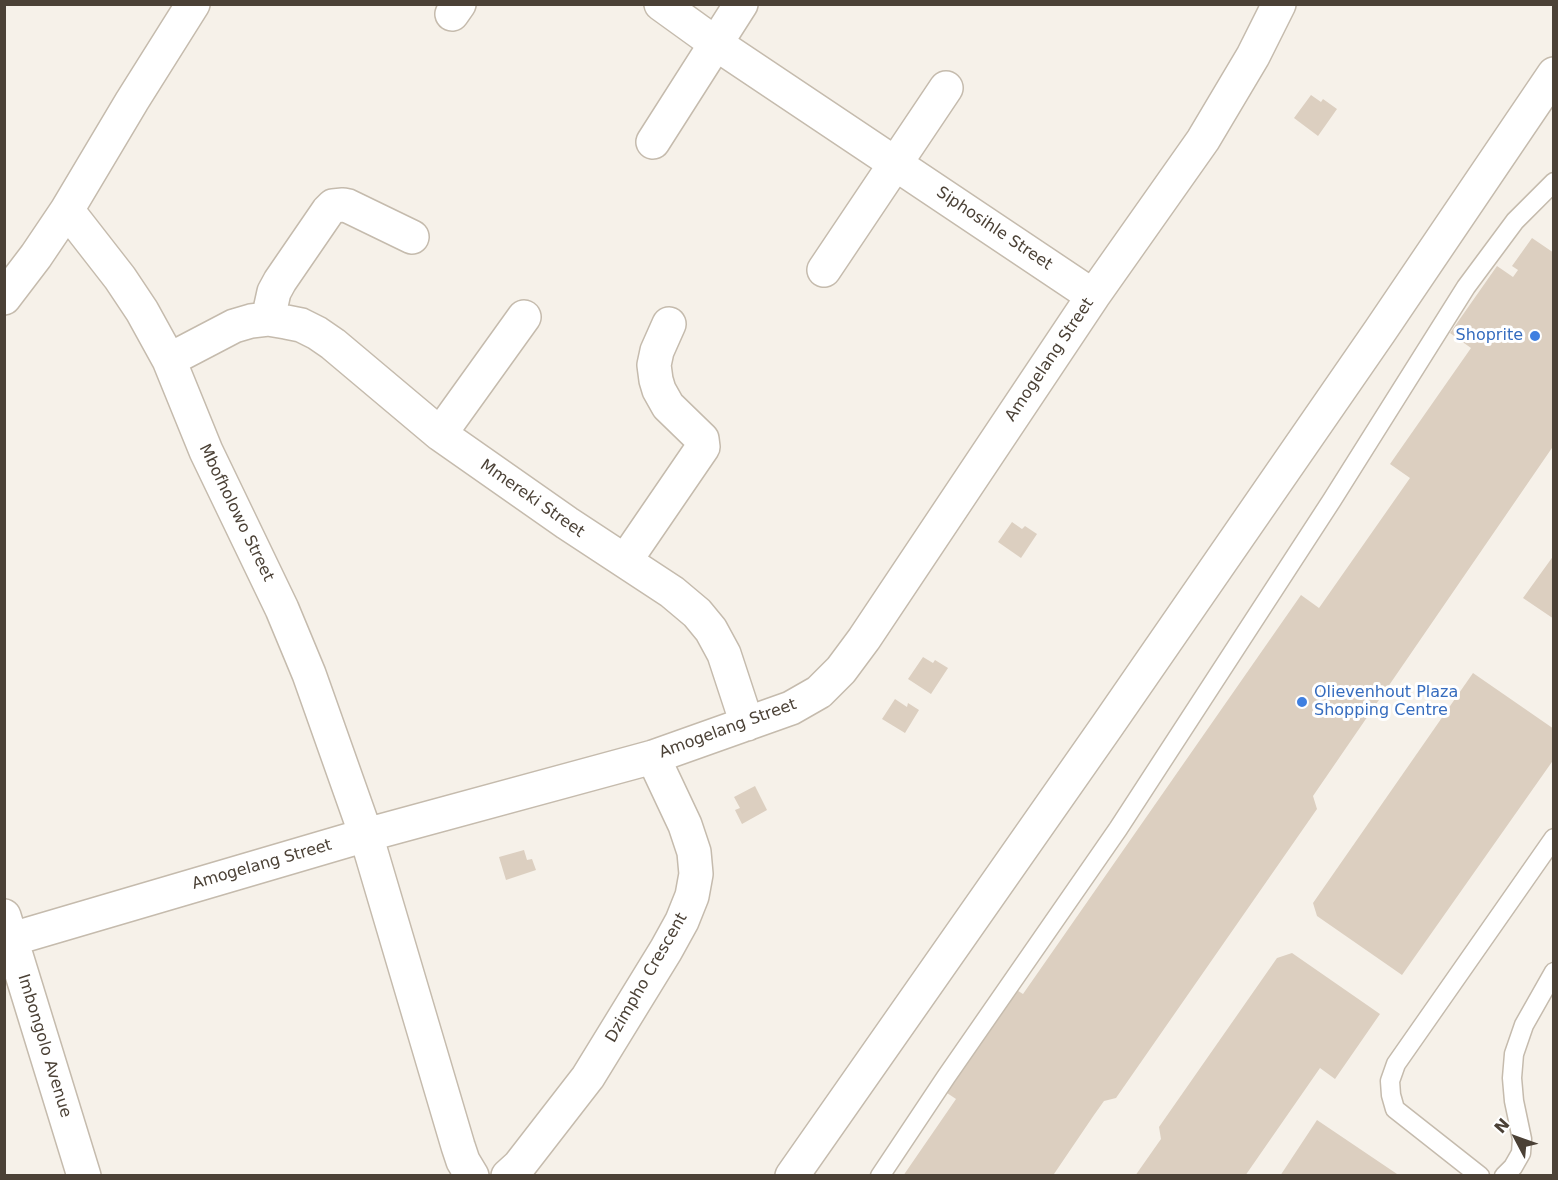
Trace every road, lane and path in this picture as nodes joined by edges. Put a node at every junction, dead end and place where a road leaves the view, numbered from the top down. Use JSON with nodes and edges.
{"nodes":[{"id":1,"x":193,"y":4,"type":"edge"},
{"id":2,"x":661,"y":4,"type":"edge"},
{"id":3,"x":741,"y":4,"type":"edge"},
{"id":4,"x":1279,"y":4,"type":"edge"},
{"id":5,"x":715,"y":43,"type":"junction"},
{"id":6,"x":946,"y":88,"type":"dead end"},
{"id":7,"x":1548,"y":92,"type":"edge"},
{"id":8,"x":653,"y":142,"type":"dead end"},
{"id":9,"x":895,"y":163,"type":"junction"},
{"id":10,"x":1554,"y":182,"type":"edge"},
{"id":11,"x":67,"y":210,"type":"junction"},
{"id":12,"x":412,"y":237,"type":"dead end"},
{"id":13,"x":824,"y":270,"type":"dead end"},
{"id":14,"x":1093,"y":296,"type":"junction"},
{"id":15,"x":4,"y":298,"type":"edge"},
{"id":16,"x":524,"y":316,"type":"dead end"},
{"id":17,"x":268,"y":319,"type":"junction"},
{"id":18,"x":669,"y":324,"type":"dead end"},
{"id":19,"x":169,"y":360,"type":"junction"},
{"id":20,"x":440,"y":434,"type":"junction"},
{"id":21,"x":625,"y":561,"type":"junction"},
{"id":22,"x":747,"y":724,"type":"junction"},
{"id":23,"x":653,"y":757,"type":"junction"},
{"id":24,"x":366,"y":835,"type":"junction"},
{"id":25,"x":1554,"y":838,"type":"edge"},
{"id":26,"x":8,"y":928,"type":"edge"},
{"id":27,"x":1554,"y":972,"type":"edge"},
{"id":28,"x":1513,"y":1173,"type":"edge"},
{"id":29,"x":84,"y":1176,"type":"edge"},
{"id":30,"x":472,"y":1176,"type":"edge"},
{"id":31,"x":508,"y":1176,"type":"edge"},
{"id":32,"x":792,"y":1176,"type":"edge"},
{"id":33,"x":880,"y":1176,"type":"edge"},
{"id":34,"x":1480,"y":1176,"type":"edge"}],
"edges":[{"from":1,"to":11,"type":"street"},
{"from":2,"to":5,"type":"street","name":"Siphosihle Street"},
{"from":3,"to":5,"type":"street"},
{"from":4,"to":14,"type":"street","name":"Amogelang Street"},
{"from":5,"to":8,"type":"street"},
{"from":5,"to":9,"type":"street","name":"Siphosihle Street"},
{"from":6,"to":9,"type":"street"},
{"from":7,"to":32,"type":"street"},
{"from":9,"to":13,"type":"street"},
{"from":9,"to":14,"type":"street","name":"Siphosihle Street"},
{"from":10,"to":33,"type":"lane"},
{"from":11,"to":15,"type":"street"},
{"from":11,"to":19,"type":"street","name":"Mbofholowo Street"},
{"from":12,"to":17,"type":"street"},
{"from":14,"to":22,"type":"street","name":"Amogelang Street"},
{"from":16,"to":20,"type":"street"},
{"from":17,"to":19,"type":"street","name":"Mmereki Street"},
{"from":17,"to":20,"type":"street","name":"Mmereki Street"},
{"from":18,"to":21,"type":"street"},
{"from":19,"to":24,"type":"street","name":"Mbofholowo Street"},
{"from":20,"to":21,"type":"street","name":"Mmereki Street"},
{"from":21,"to":22,"type":"street","name":"Mmereki Street"},
{"from":22,"to":23,"type":"street","name":"Amogelang Street"},
{"from":23,"to":24,"type":"street","name":"Amogelang Street"},
{"from":23,"to":31,"type":"street","name":"Dzimpho Crescent"},
{"from":24,"to":26,"type":"street","name":"Amogelang Street"},
{"from":24,"to":30,"type":"street"},
{"from":25,"to":34,"type":"lane"},
{"from":26,"to":29,"type":"street","name":"Imbongolo Avenue"},
{"from":27,"to":28,"type":"lane"}]}
